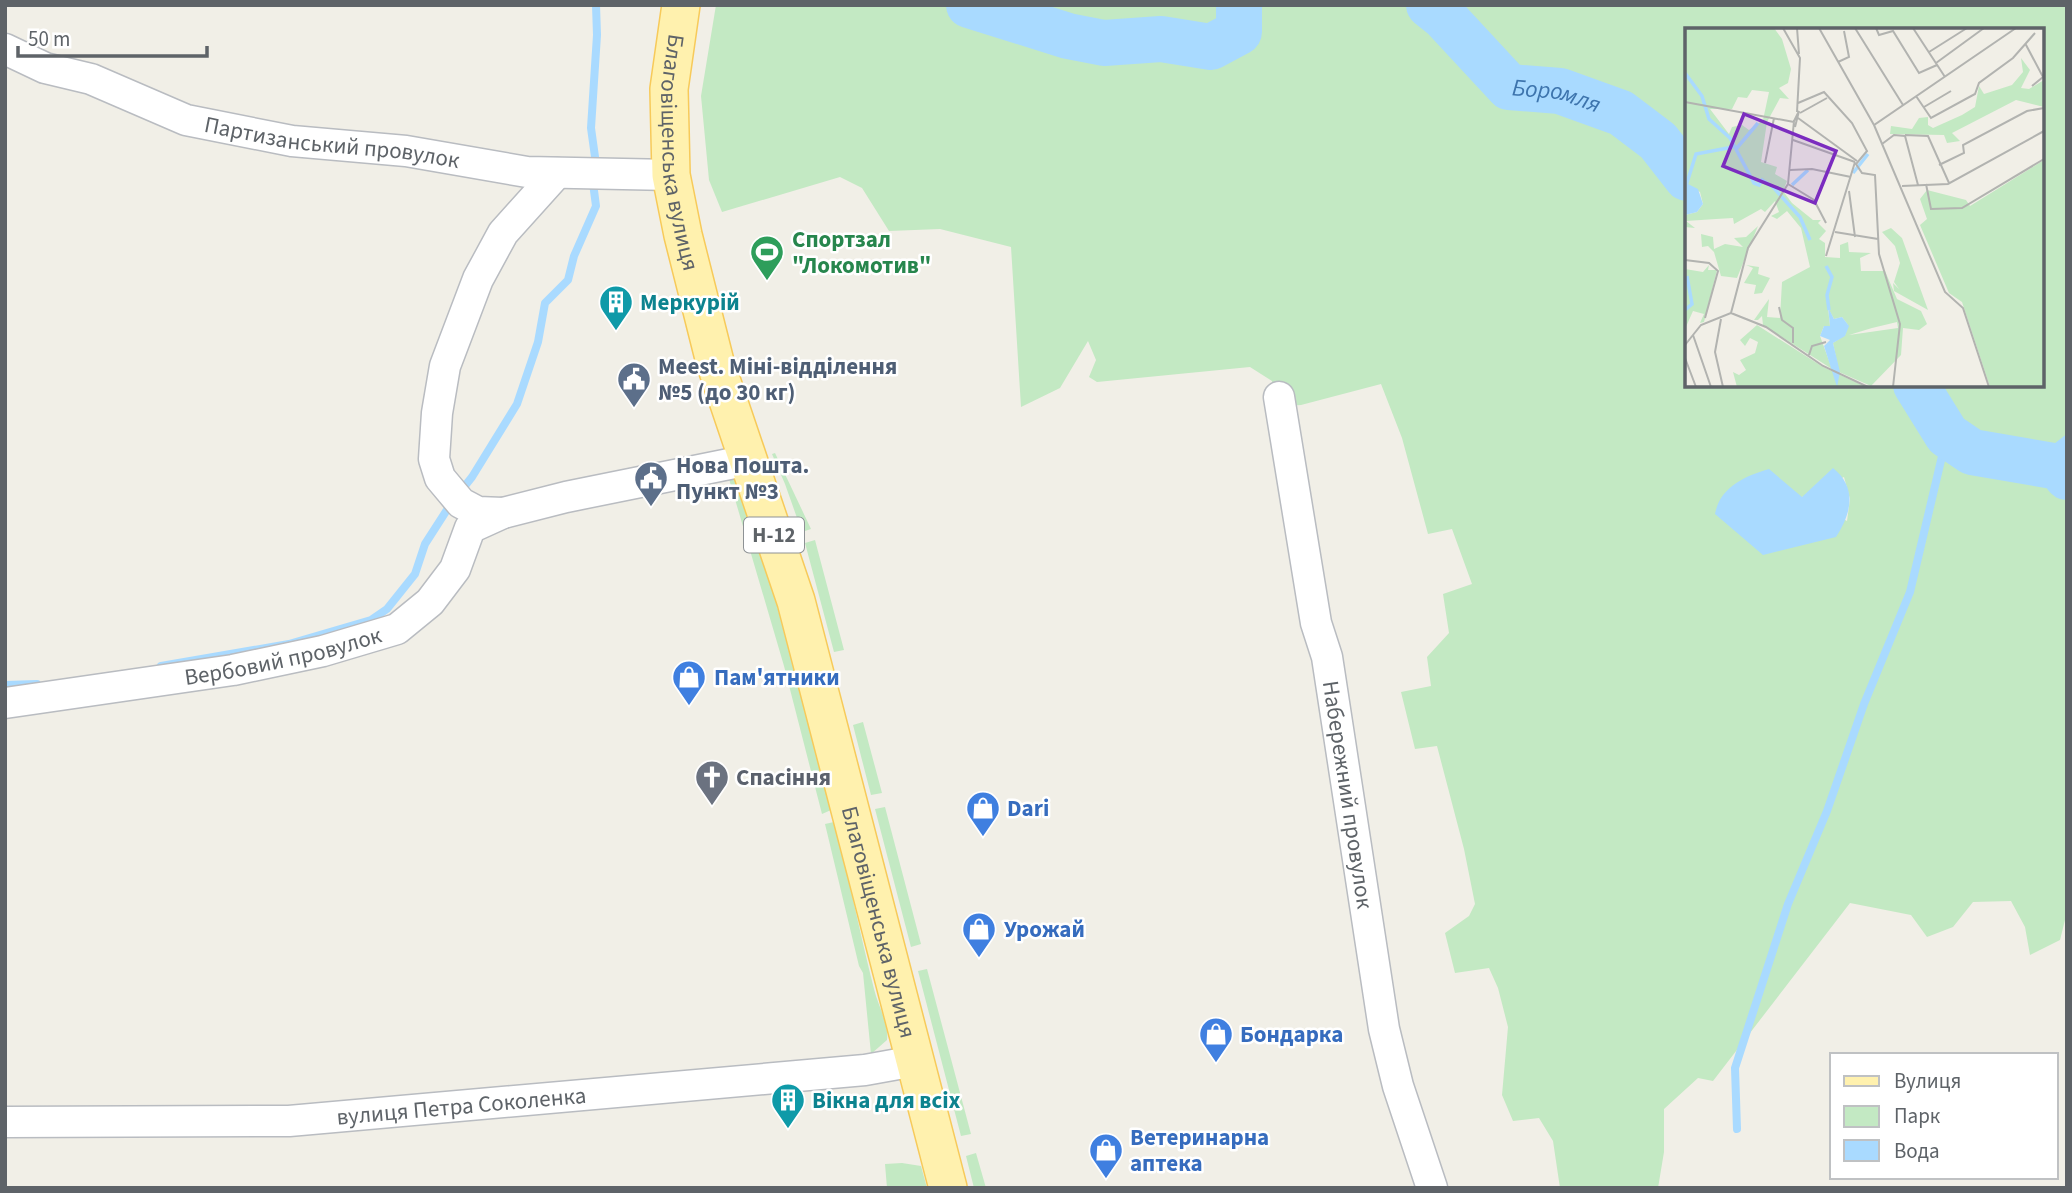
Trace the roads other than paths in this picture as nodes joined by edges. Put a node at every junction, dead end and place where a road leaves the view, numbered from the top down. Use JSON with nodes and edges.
{"nodes":[{"id":1,"x":681,"y":5,"type":"edge"},
{"id":2,"x":5,"y":49,"type":"edge"},
{"id":3,"x":557,"y":173,"type":"junction"},
{"id":4,"x":671,"y":175,"type":"junction"},
{"id":5,"x":1279,"y":397,"type":"dead end"},
{"id":6,"x":749,"y":460,"type":"junction"},
{"id":7,"x":503,"y":513,"type":"junction"},
{"id":8,"x":5,"y":703,"type":"edge"},
{"id":9,"x":915,"y":1061,"type":"junction"},
{"id":10,"x":5,"y":1122,"type":"edge"},
{"id":11,"x":948,"y":1188,"type":"edge"},
{"id":12,"x":1432,"y":1188,"type":"edge"}],
"edges":[{"from":1,"to":4,"type":"main road","name":"Благовіщенська вулиця","number":"Н-12"},
{"from":2,"to":3,"type":"street","name":"Партизанський провулок"},
{"from":3,"to":4,"type":"street","name":"Партизанський провулок"},
{"from":3,"to":7,"type":"street","name":"Вербовий провулок"},
{"from":4,"to":6,"type":"main road","name":"Благовіщенська вулиця","number":"Н-12"},
{"from":5,"to":12,"type":"street","name":"Набережний провулок"},
{"from":6,"to":7,"type":"street","name":"Вербовий провулок"},
{"from":6,"to":9,"type":"main road","name":"Благовіщенська вулиця","number":"Н-12"},
{"from":7,"to":8,"type":"street","name":"Вербовий провулок"},
{"from":9,"to":10,"type":"street","name":"вулиця Петра Соколенка"},
{"from":9,"to":11,"type":"main road","name":"Благовіщенська вулиця","number":"Н-12"}]}
